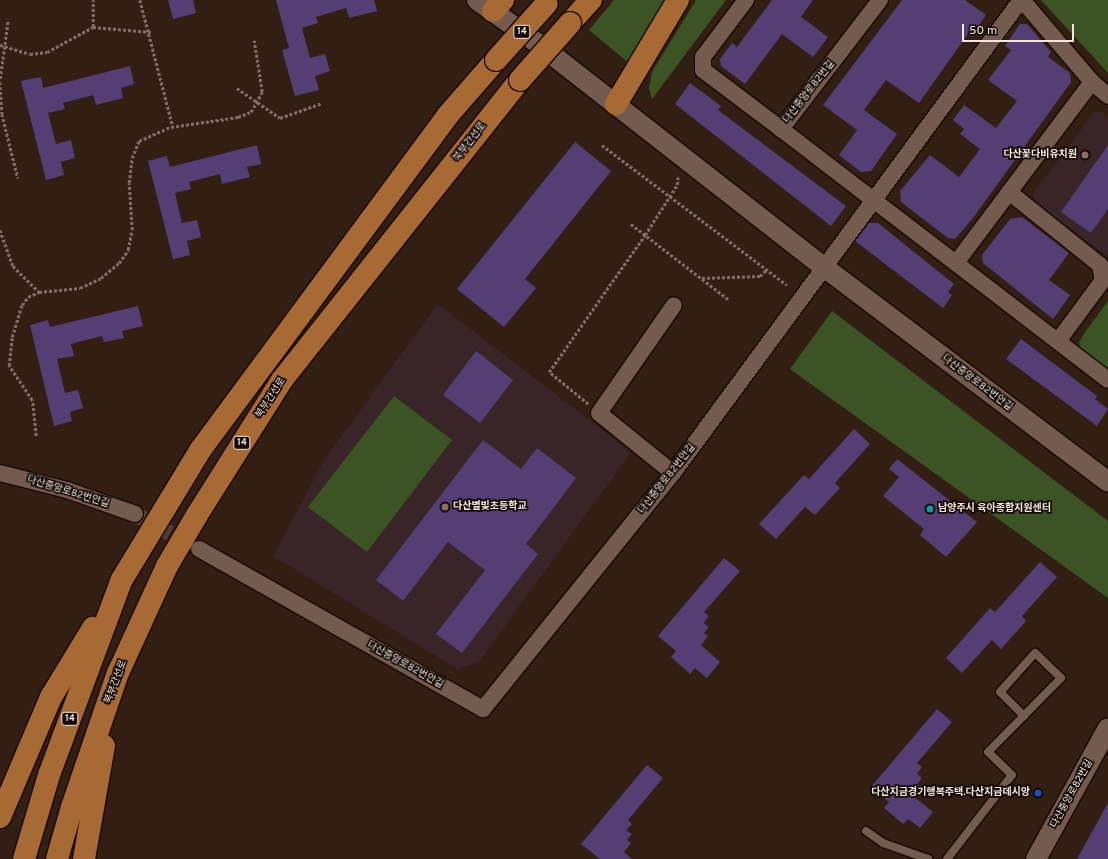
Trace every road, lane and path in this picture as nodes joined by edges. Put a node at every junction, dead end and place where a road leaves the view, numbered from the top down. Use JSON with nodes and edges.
{"nodes":[{"id":1,"x":93,"y":0,"type":"edge"},
{"id":2,"x":140,"y":0,"type":"edge"},
{"id":3,"x":591,"y":0,"type":"edge"},
{"id":4,"x":678,"y":0,"type":"edge"},
{"id":5,"x":746,"y":0,"type":"edge"},
{"id":6,"x":880,"y":0,"type":"edge"},
{"id":7,"x":1022,"y":0,"type":"edge"},
{"id":8,"x":549,"y":2,"type":"edge"},
{"id":9,"x":491,"y":4,"type":"edge"},
{"id":10,"x":8,"y":20,"type":"dead end"},
{"id":11,"x":93,"y":27,"type":"junction"},
{"id":12,"x":151,"y":32,"type":"junction"},
{"id":13,"x":254,"y":41,"type":"dead end"},
{"id":14,"x":2,"y":45,"type":"edge"},
{"id":15,"x":0,"y":80,"type":"edge"},
{"id":16,"x":1092,"y":82,"type":"junction"},
{"id":17,"x":237,"y":88,"type":"dead end"},
{"id":18,"x":1108,"y":96,"type":"edge"},
{"id":19,"x":258,"y":103,"type":"junction"},
{"id":20,"x":322,"y":103,"type":"dead end"},
{"id":21,"x":616,"y":104,"type":"junction"},
{"id":22,"x":173,"y":127,"type":"junction"},
{"id":23,"x":781,"y":128,"type":"junction"},
{"id":24,"x":602,"y":145,"type":"dead end"},
{"id":25,"x":678,"y":177,"type":"dead end"},
{"id":26,"x":18,"y":178,"type":"dead end"},
{"id":27,"x":1009,"y":192,"type":"junction"},
{"id":28,"x":669,"y":196,"type":"junction"},
{"id":29,"x":875,"y":200,"type":"junction"},
{"id":30,"x":631,"y":224,"type":"dead end"},
{"id":31,"x":0,"y":230,"type":"edge"},
{"id":32,"x":645,"y":235,"type":"junction"},
{"id":33,"x":956,"y":263,"type":"junction"},
{"id":34,"x":824,"y":267,"type":"junction"},
{"id":35,"x":767,"y":270,"type":"junction"},
{"id":36,"x":701,"y":278,"type":"junction"},
{"id":37,"x":787,"y":285,"type":"dead end"},
{"id":38,"x":39,"y":292,"type":"junction"},
{"id":39,"x":728,"y":299,"type":"dead end"},
{"id":40,"x":674,"y":305,"type":"dead end"},
{"id":41,"x":1058,"y":341,"type":"junction"},
{"id":42,"x":1108,"y":380,"type":"edge"},
{"id":43,"x":599,"y":414,"type":"junction"},
{"id":44,"x":36,"y":436,"type":"dead end"},
{"id":45,"x":0,"y":473,"type":"edge"},
{"id":46,"x":673,"y":473,"type":"junction"},
{"id":47,"x":1108,"y":482,"type":"edge"},
{"id":48,"x":135,"y":514,"type":"tunnel mouth"},
{"id":49,"x":199,"y":549,"type":"tunnel mouth"},
{"id":50,"x":121,"y":581,"type":"junction"},
{"id":51,"x":118,"y":673,"type":"junction"},
{"id":52,"x":1024,"y":716,"type":"junction"},
{"id":53,"x":1108,"y":728,"type":"edge"},
{"id":54,"x":0,"y":817,"type":"edge"},
{"id":55,"x":866,"y":831,"type":"dead end"},
{"id":56,"x":24,"y":859,"type":"edge"},
{"id":57,"x":57,"y":859,"type":"edge"},
{"id":58,"x":84,"y":859,"type":"edge"},
{"id":59,"x":928,"y":859,"type":"edge"},
{"id":60,"x":947,"y":859,"type":"edge"},
{"id":61,"x":1036,"y":859,"type":"edge"}],
"edges":[{"from":1,"to":11,"type":"path"},
{"from":2,"to":12,"type":"path"},
{"from":3,"to":51,"type":"highway","name":"북부간선로","number":"14","bridge":true},
{"from":4,"to":21,"type":"highway"},
{"from":5,"to":23,"type":"street"},
{"from":6,"to":23,"type":"street","name":"다산중앙로82번길"},
{"from":7,"to":16,"type":"street"},
{"from":7,"to":29,"type":"street"},
{"from":8,"to":50,"type":"highway","number":"14","bridge":true},
{"from":9,"to":21,"type":"street"},
{"from":10,"to":14,"type":"path"},
{"from":11,"to":12,"type":"path"},
{"from":11,"to":14,"type":"path"},
{"from":12,"to":22,"type":"path"},
{"from":13,"to":19,"type":"path"},
{"from":14,"to":15,"type":"path"},
{"from":15,"to":26,"type":"path"},
{"from":16,"to":18,"type":"street"},
{"from":16,"to":27,"type":"street"},
{"from":17,"to":19,"type":"path"},
{"from":19,"to":20,"type":"path"},
{"from":19,"to":22,"type":"path"},
{"from":21,"to":34,"type":"street"},
{"from":22,"to":38,"type":"path"},
{"from":23,"to":29,"type":"street","name":"다산중앙로82번길"},
{"from":24,"to":28,"type":"path"},
{"from":25,"to":28,"type":"path"},
{"from":27,"to":33,"type":"street"},
{"from":27,"to":41,"type":"street"},
{"from":28,"to":32,"type":"path"},
{"from":28,"to":35,"type":"path"},
{"from":29,"to":33,"type":"street","name":"다산중앙로82번길"},
{"from":29,"to":34,"type":"street"},
{"from":30,"to":32,"type":"path"},
{"from":31,"to":38,"type":"path"},
{"from":32,"to":36,"type":"path"},
{"from":32,"to":43,"type":"path"},
{"from":33,"to":41,"type":"street","name":"다산중앙로82번길"},
{"from":34,"to":46,"type":"street","name":"다산중앙로82번안길"},
{"from":34,"to":47,"type":"street","name":"다산중앙로82번안길"},
{"from":35,"to":36,"type":"path"},
{"from":35,"to":37,"type":"path"},
{"from":36,"to":39,"type":"path"},
{"from":38,"to":44,"type":"path"},
{"from":40,"to":43,"type":"street"},
{"from":41,"to":42,"type":"street","name":"다산중앙로82번길"},
{"from":43,"to":46,"type":"street"},
{"from":45,"to":48,"type":"street","name":"다산중앙로82번안길"},
{"from":46,"to":49,"type":"street","name":"다산중앙로82번안길"},
{"from":50,"to":54,"type":"highway"},
{"from":50,"to":56,"type":"highway","number":"14"},
{"from":51,"to":57,"type":"highway","name":"북부간선로","number":"14"},
{"from":51,"to":58,"type":"highway"},
{"from":52,"to":52,"type":"lane"},
{"from":52,"to":60,"type":"lane"},
{"from":53,"to":61,"type":"street","name":"다산중앙로82번길"},
{"from":55,"to":59,"type":"lane"}]}
